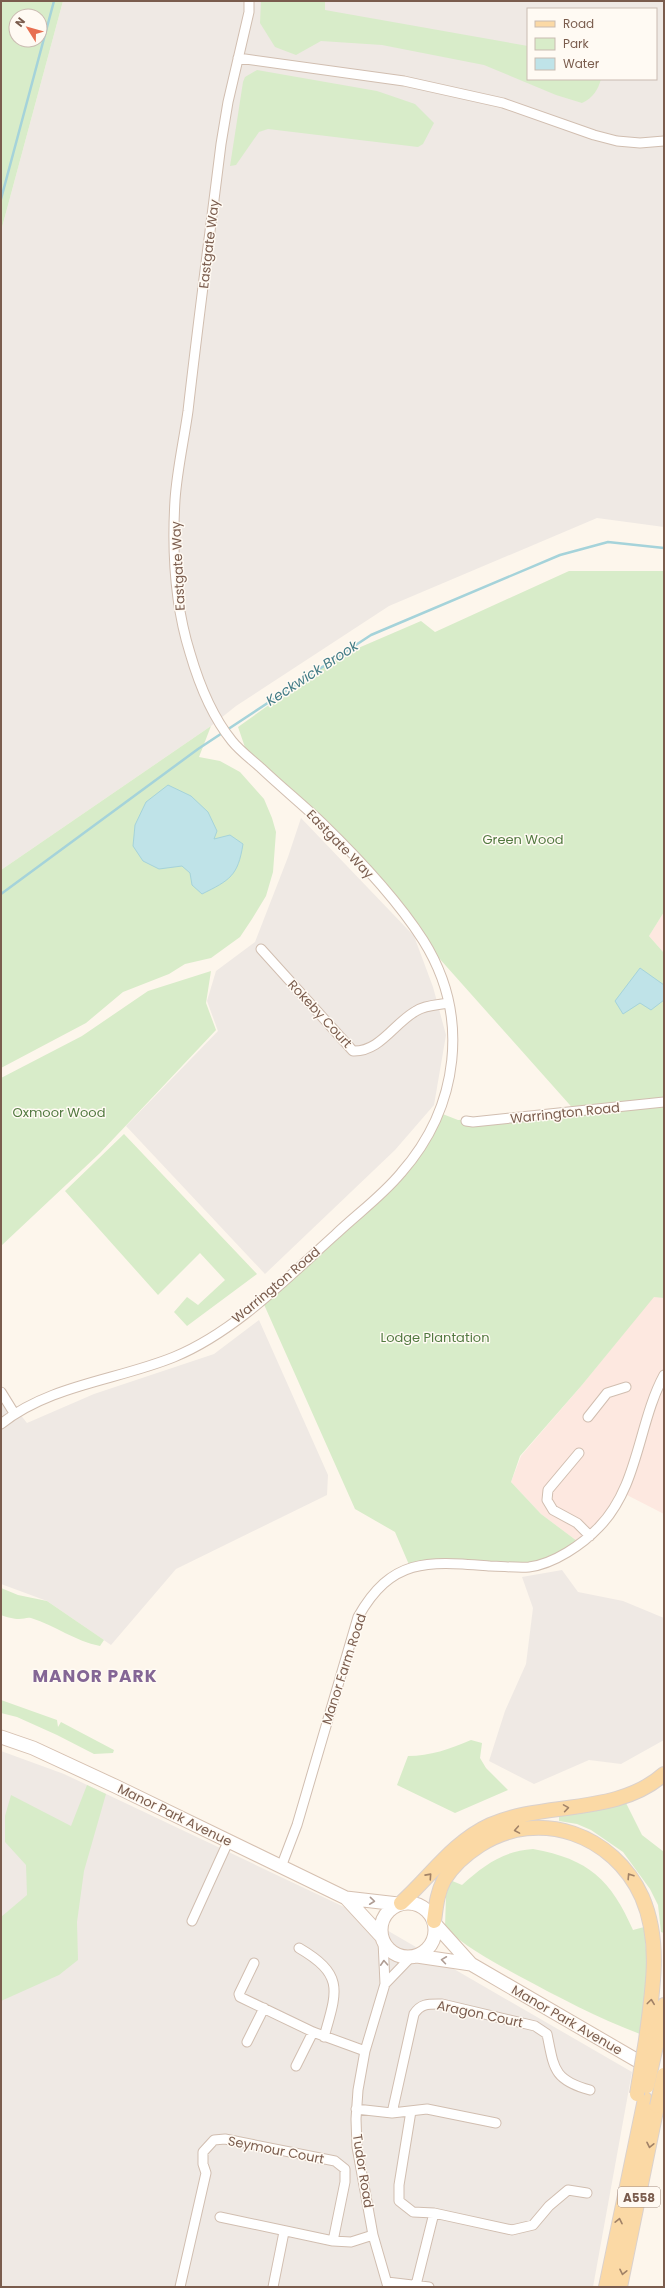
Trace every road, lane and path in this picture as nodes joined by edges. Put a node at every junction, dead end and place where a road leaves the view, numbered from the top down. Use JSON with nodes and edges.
{"nodes":[{"id":1,"x":249,"y":1,"type":"edge"},
{"id":2,"x":238,"y":58,"type":"junction"},
{"id":3,"x":664,"y":141,"type":"edge"},
{"id":4,"x":261,"y":949,"type":"dead end"},
{"id":5,"x":449,"y":1003,"type":"junction"},
{"id":6,"x":664,"y":1102,"type":"edge"},
{"id":7,"x":440,"y":1113,"type":"joint"},
{"id":8,"x":466,"y":1121,"type":"dead end"},
{"id":9,"x":664,"y":1375,"type":"edge"},
{"id":10,"x":626,"y":1387,"type":"dead end"},
{"id":11,"x":1,"y":1392,"type":"edge"},
{"id":12,"x":14,"y":1414,"type":"junction"},
{"id":13,"x":588,"y":1417,"type":"dead end"},
{"id":14,"x":1,"y":1424,"type":"edge"},
{"id":15,"x":578,"y":1453,"type":"dead end"},
{"id":16,"x":590,"y":1536,"type":"junction"},
{"id":17,"x":1,"y":1737,"type":"edge"},
{"id":18,"x":664,"y":1774,"type":"edge"},
{"id":19,"x":228,"y":1842,"type":"junction"},
{"id":20,"x":281,"y":1867,"type":"junction"},
{"id":21,"x":346,"y":1898,"type":"junction"},
{"id":22,"x":400,"y":1903,"type":"junction"},
{"id":23,"x":192,"y":1921,"type":"dead end"},
{"id":24,"x":434,"y":1923,"type":"junction"},
{"id":25,"x":382,"y":1939,"type":"junction"},
{"id":26,"x":299,"y":1948,"type":"dead end"},
{"id":27,"x":414,"y":1957,"type":"junction"},
{"id":28,"x":254,"y":1963,"type":"dead end"},
{"id":29,"x":471,"y":1964,"type":"junction"},
{"id":30,"x":385,"y":1984,"type":"junction"},
{"id":31,"x":664,"y":2005,"type":"edge"},
{"id":32,"x":264,"y":2008,"type":"junction"},
{"id":33,"x":313,"y":2032,"type":"junction"},
{"id":34,"x":324,"y":2037,"type":"junction"},
{"id":35,"x":247,"y":2042,"type":"dead end"},
{"id":36,"x":651,"y":2043,"type":"junction"},
{"id":37,"x":365,"y":2051,"type":"junction"},
{"id":38,"x":296,"y":2066,"type":"dead end"},
{"id":39,"x":664,"y":2075,"type":"edge"},
{"id":40,"x":590,"y":2090,"type":"dead end"},
{"id":41,"x":356,"y":2109,"type":"junction"},
{"id":42,"x":411,"y":2111,"type":"junction"},
{"id":43,"x":392,"y":2113,"type":"junction"},
{"id":44,"x":496,"y":2123,"type":"dead end"},
{"id":45,"x":588,"y":2193,"type":"dead end"},
{"id":46,"x":434,"y":2213,"type":"junction"},
{"id":47,"x":220,"y":2218,"type":"dead end"},
{"id":48,"x":284,"y":2232,"type":"junction"},
{"id":49,"x":373,"y":2235,"type":"junction"},
{"id":50,"x":333,"y":2241,"type":"junction"},
{"id":51,"x":387,"y":2284,"type":"edge"},
{"id":52,"x":424,"y":2286,"type":"edge"},
{"id":53,"x":180,"y":2287,"type":"edge"},
{"id":54,"x":273,"y":2287,"type":"edge"},
{"id":55,"x":606,"y":2287,"type":"edge"},
{"id":56,"x":620,"y":2287,"type":"edge"}],
"edges":[{"from":1,"to":2,"type":"street","name":"Eastgate Way"},
{"from":2,"to":3,"type":"street"},
{"from":2,"to":5,"type":"street","name":"Eastgate Way"},
{"from":4,"to":5,"type":"street","name":"Rokeby Court"},
{"from":5,"to":7,"type":"street","name":"Eastgate Way"},
{"from":6,"to":8,"type":"street","name":"Warrington Road"},
{"from":7,"to":12,"type":"street","name":"Warrington Road"},
{"from":9,"to":16,"type":"street","name":"Manor Farm Road"},
{"from":10,"to":13,"type":"street"},
{"from":11,"to":12,"type":"street"},
{"from":12,"to":14,"type":"street","name":"Warrington Road"},
{"from":15,"to":16,"type":"street"},
{"from":16,"to":20,"type":"street","name":"Manor Farm Road"},
{"from":17,"to":19,"type":"street","name":"Manor Park Avenue"},
{"from":22,"to":18,"type":"main road","one_way":true},
{"from":19,"to":20,"type":"street","name":"Manor Park Avenue"},
{"from":19,"to":23,"type":"street"},
{"from":20,"to":21,"type":"street","name":"Manor Park Avenue"},
{"from":21,"to":22,"type":"street","name":"Manor Park Avenue","one_way":true},
{"from":21,"to":25,"type":"street","name":"Manor Park Avenue"},
{"from":22,"to":24,"type":"street"},
{"from":22,"to":25,"type":"street"},
{"from":24,"to":27,"type":"street"},
{"from":24,"to":29,"type":"street","name":"Manor Park Avenue"},
{"from":36,"to":24,"type":"main road","one_way":true},
{"from":25,"to":27,"type":"street"},
{"from":30,"to":25,"type":"street","name":"Tudor Road","one_way":true},
{"from":26,"to":34,"type":"street"},
{"from":29,"to":27,"type":"street","name":"Manor Park Avenue","one_way":true},
{"from":27,"to":30,"type":"street","name":"Tudor Road"},
{"from":28,"to":32,"type":"street"},
{"from":29,"to":39,"type":"street","name":"Manor Park Avenue"},
{"from":30,"to":37,"type":"street","name":"Tudor Road"},
{"from":31,"to":36,"type":"main road"},
{"from":32,"to":33,"type":"street"},
{"from":32,"to":35,"type":"street"},
{"from":33,"to":34,"type":"street"},
{"from":33,"to":38,"type":"street"},
{"from":34,"to":37,"type":"street"},
{"from":55,"to":36,"type":"main road","number":"A558","one_way":true,"bridge":true},
{"from":37,"to":41,"type":"street","name":"Tudor Road"},
{"from":39,"to":56,"type":"main road","number":"A558","one_way":true,"bridge":true},
{"from":40,"to":43,"type":"street","name":"Aragon Court"},
{"from":41,"to":43,"type":"street"},
{"from":41,"to":49,"type":"street","name":"Tudor Road"},
{"from":42,"to":43,"type":"street"},
{"from":42,"to":44,"type":"street"},
{"from":42,"to":46,"type":"street"},
{"from":45,"to":46,"type":"street"},
{"from":46,"to":52,"type":"street"},
{"from":47,"to":48,"type":"street"},
{"from":48,"to":50,"type":"street"},
{"from":48,"to":54,"type":"street"},
{"from":49,"to":50,"type":"street"},
{"from":49,"to":51,"type":"street","name":"Tudor Road"},
{"from":50,"to":53,"type":"street","name":"Seymour Court"},
{"from":51,"to":52,"type":"street"}]}
